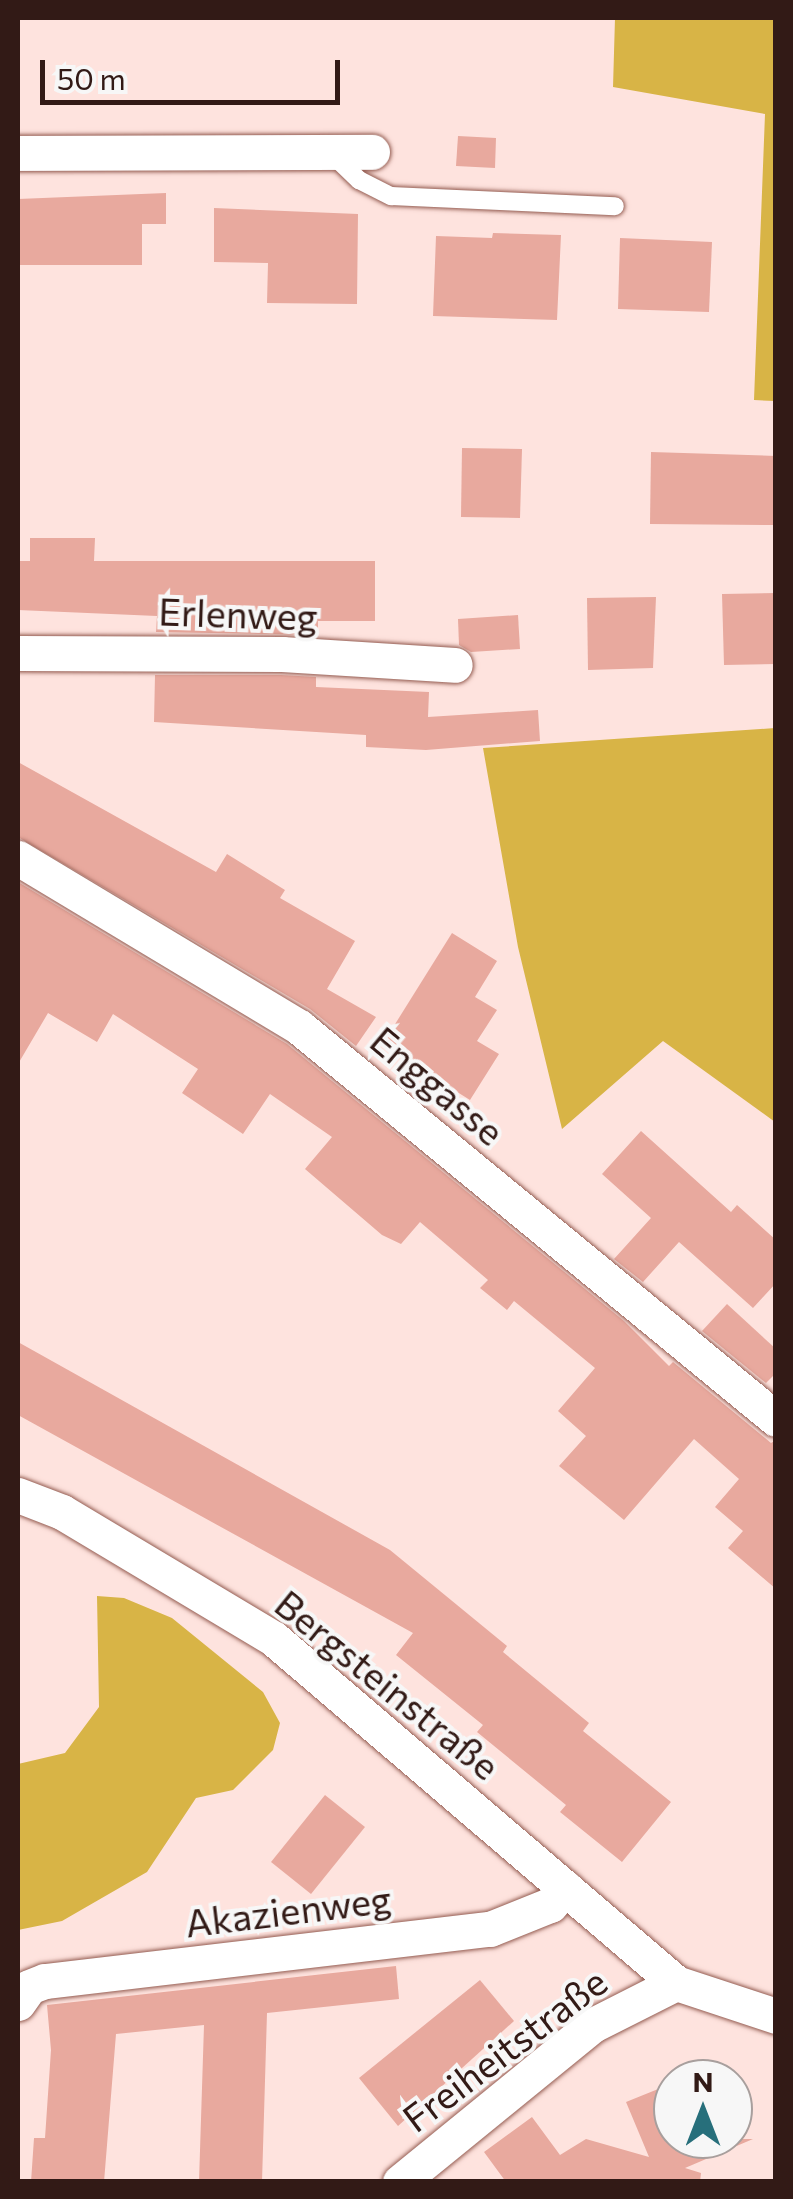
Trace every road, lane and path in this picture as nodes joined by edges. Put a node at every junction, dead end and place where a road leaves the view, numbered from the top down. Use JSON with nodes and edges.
{"nodes":[{"id":1,"x":330,"y":152,"type":"junction"},
{"id":2,"x":372,"y":152,"type":"dead end"},
{"id":3,"x":18,"y":153,"type":"edge"},
{"id":4,"x":615,"y":206,"type":"dead end"},
{"id":5,"x":18,"y":654,"type":"edge"},
{"id":6,"x":456,"y":666,"type":"dead end"},
{"id":7,"x":18,"y":858,"type":"edge"},
{"id":8,"x":776,"y":1419,"type":"edge"},
{"id":9,"x":18,"y":1495,"type":"edge"},
{"id":10,"x":566,"y":1888,"type":"junction"},
{"id":11,"x":676,"y":1983,"type":"junction"},
{"id":12,"x":18,"y":2003,"type":"edge"},
{"id":13,"x":776,"y":2016,"type":"edge"},
{"id":14,"x":400,"y":2182,"type":"edge"}],
"edges":[{"from":1,"to":2,"type":"street"},
{"from":1,"to":3,"type":"street"},
{"from":1,"to":4,"type":"lane"},
{"from":5,"to":6,"type":"street","name":"Erlenweg"},
{"from":7,"to":8,"type":"street","name":"Enggasse"},
{"from":9,"to":10,"type":"street","name":"Bergsteinstraße"},
{"from":10,"to":11,"type":"street","name":"Bergsteinstraße"},
{"from":10,"to":12,"type":"street","name":"Akazienweg"},
{"from":11,"to":13,"type":"street"},
{"from":11,"to":14,"type":"street","name":"Freiheitstraße"}]}
